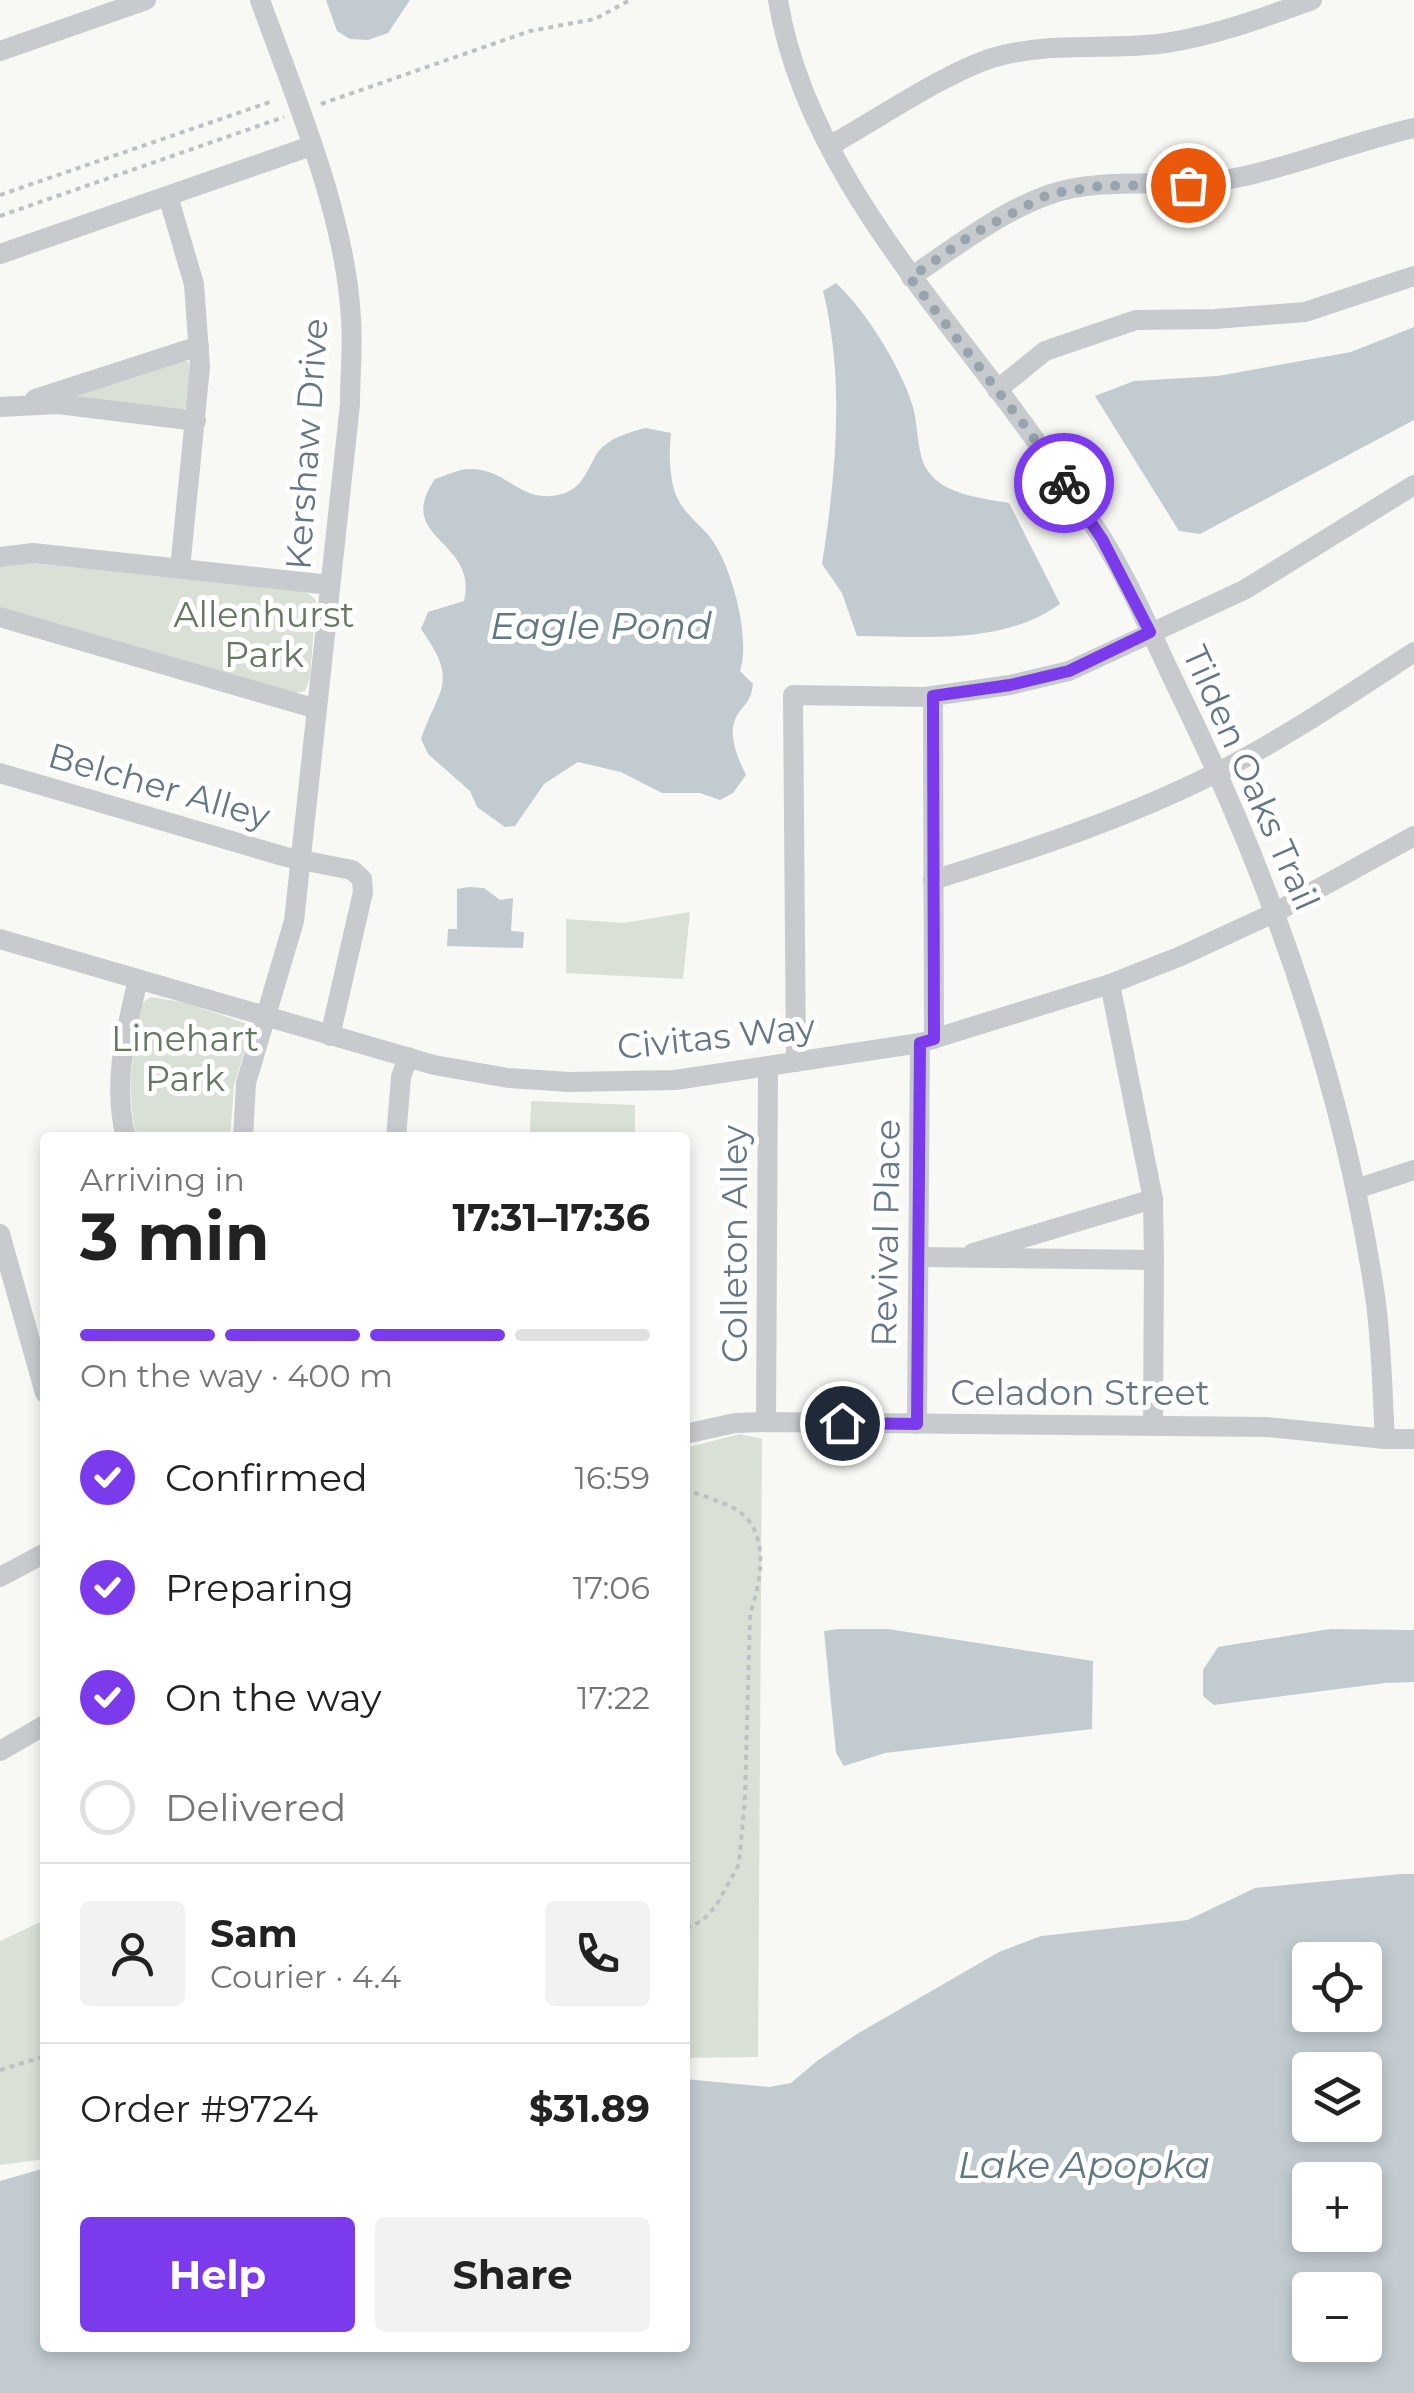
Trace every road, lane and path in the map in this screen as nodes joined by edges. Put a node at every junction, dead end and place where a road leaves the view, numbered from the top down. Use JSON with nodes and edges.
{"nodes":[{"id":1,"x":146,"y":0,"type":"edge"},
{"id":2,"x":260,"y":0,"type":"edge"},
{"id":3,"x":778,"y":0,"type":"edge"},
{"id":4,"x":1312,"y":0,"type":"edge"},
{"id":5,"x":0,"y":52,"type":"edge"},
{"id":6,"x":273,"y":101,"type":"dead end"},
{"id":7,"x":1414,"y":128,"type":"edge"},
{"id":8,"x":831,"y":145,"type":"junction"},
{"id":9,"x":311,"y":146,"type":"junction"},
{"id":10,"x":0,"y":195,"type":"edge"},
{"id":11,"x":168,"y":196,"type":"junction"},
{"id":12,"x":0,"y":254,"type":"edge"},
{"id":13,"x":1414,"y":276,"type":"edge"},
{"id":14,"x":910,"y":278,"type":"junction"},
{"id":15,"x":199,"y":346,"type":"junction"},
{"id":16,"x":997,"y":390,"type":"junction"},
{"id":17,"x":22,"y":404,"type":"junction"},
{"id":18,"x":0,"y":407,"type":"edge"},
{"id":19,"x":196,"y":421,"type":"junction"},
{"id":20,"x":1414,"y":484,"type":"edge"},
{"id":21,"x":0,"y":558,"type":"edge"},
{"id":22,"x":180,"y":569,"type":"junction"},
{"id":23,"x":330,"y":585,"type":"junction"},
{"id":24,"x":0,"y":618,"type":"edge"},
{"id":25,"x":1150,"y":632,"type":"junction"},
{"id":26,"x":1414,"y":652,"type":"edge"},
{"id":27,"x":933,"y":696,"type":"junction"},
{"id":28,"x":317,"y":709,"type":"junction"},
{"id":29,"x":1217,"y":772,"type":"junction"},
{"id":30,"x":0,"y":773,"type":"edge"},
{"id":31,"x":1412,"y":841,"type":"edge"},
{"id":32,"x":301,"y":859,"type":"junction"},
{"id":33,"x":933,"y":880,"type":"junction"},
{"id":34,"x":1276,"y":912,"type":"junction"},
{"id":35,"x":0,"y":939,"type":"edge"},
{"id":36,"x":138,"y":978,"type":"junction"},
{"id":37,"x":1110,"y":984,"type":"junction"},
{"id":38,"x":265,"y":1017,"type":"junction"},
{"id":39,"x":330,"y":1036,"type":"junction"},
{"id":40,"x":927,"y":1041,"type":"junction"},
{"id":41,"x":408,"y":1058,"type":"junction"},
{"id":42,"x":796,"y":1062,"type":"junction"},
{"id":43,"x":768,"y":1067,"type":"junction"},
{"id":44,"x":125,"y":1132,"type":"edge"},
{"id":45,"x":243,"y":1132,"type":"edge"},
{"id":46,"x":396,"y":1132,"type":"edge"},
{"id":47,"x":1414,"y":1170,"type":"edge"},
{"id":48,"x":1356,"y":1189,"type":"junction"},
{"id":49,"x":1153,"y":1199,"type":"junction"},
{"id":50,"x":0,"y":1234,"type":"edge"},
{"id":51,"x":918,"y":1257,"type":"junction"},
{"id":52,"x":965,"y":1258,"type":"junction"},
{"id":53,"x":1154,"y":1260,"type":"junction"},
{"id":54,"x":40,"y":1375,"type":"edge"},
{"id":55,"x":766,"y":1422,"type":"junction"},
{"id":56,"x":917,"y":1424,"type":"junction"},
{"id":57,"x":1152,"y":1426,"type":"junction"},
{"id":58,"x":690,"y":1433,"type":"edge"},
{"id":59,"x":1414,"y":1439,"type":"edge"},
{"id":60,"x":1385,"y":1440,"type":"junction"},
{"id":61,"x":690,"y":1491,"type":"edge"},
{"id":62,"x":40,"y":1556,"type":"edge"},
{"id":63,"x":0,"y":1577,"type":"edge"},
{"id":64,"x":40,"y":1728,"type":"edge"},
{"id":65,"x":0,"y":1751,"type":"edge"},
{"id":66,"x":690,"y":1926,"type":"edge"},
{"id":67,"x":40,"y":2058,"type":"edge"},
{"id":68,"x":0,"y":2070,"type":"edge"}],
"edges":[{"from":1,"to":5,"type":"street"},
{"from":2,"to":9,"type":"street","name":"Kershaw Drive"},
{"from":3,"to":8,"type":"street","name":"Tilden Oaks Trail"},
{"from":4,"to":8,"type":"street"},
{"from":6,"to":10,"type":"path"},
{"from":7,"to":14,"type":"street"},
{"from":8,"to":14,"type":"street","name":"Tilden Oaks Trail"},
{"from":9,"to":11,"type":"street"},
{"from":9,"to":23,"type":"street","name":"Kershaw Drive"},
{"from":11,"to":12,"type":"street"},
{"from":11,"to":15,"type":"street"},
{"from":13,"to":16,"type":"street"},
{"from":14,"to":16,"type":"street","name":"Tilden Oaks Trail"},
{"from":15,"to":17,"type":"street"},
{"from":15,"to":19,"type":"street"},
{"from":16,"to":25,"type":"street","name":"Tilden Oaks Trail"},
{"from":17,"to":18,"type":"street"},
{"from":17,"to":19,"type":"street"},
{"from":19,"to":22,"type":"street"},
{"from":20,"to":25,"type":"street"},
{"from":21,"to":22,"type":"street"},
{"from":22,"to":23,"type":"street"},
{"from":23,"to":28,"type":"street","name":"Kershaw Drive"},
{"from":24,"to":28,"type":"street"},
{"from":25,"to":27,"type":"street"},
{"from":25,"to":29,"type":"street","name":"Tilden Oaks Trail"},
{"from":26,"to":29,"type":"street"},
{"from":27,"to":33,"type":"street","name":"Revival Place"},
{"from":27,"to":42,"type":"street"},
{"from":28,"to":32,"type":"street","name":"Kershaw Drive"},
{"from":29,"to":33,"type":"street"},
{"from":29,"to":34,"type":"street","name":"Tilden Oaks Trail"},
{"from":30,"to":32,"type":"street","name":"Belcher Alley"},
{"from":31,"to":34,"type":"street","name":"Civitas Way"},
{"from":32,"to":38,"type":"street","name":"Kershaw Drive"},
{"from":32,"to":39,"type":"street","name":"Belcher Alley"},
{"from":33,"to":40,"type":"street","name":"Revival Place"},
{"from":34,"to":37,"type":"street","name":"Civitas Way"},
{"from":34,"to":48,"type":"street","name":"Tilden Oaks Trail"},
{"from":35,"to":36,"type":"street","name":"Civitas Way"},
{"from":36,"to":38,"type":"street","name":"Civitas Way"},
{"from":36,"to":44,"type":"street"},
{"from":37,"to":40,"type":"street","name":"Civitas Way"},
{"from":37,"to":49,"type":"street"},
{"from":38,"to":39,"type":"street","name":"Civitas Way"},
{"from":38,"to":45,"type":"street","name":"Kershaw Drive"},
{"from":39,"to":41,"type":"street","name":"Civitas Way"},
{"from":40,"to":42,"type":"street","name":"Civitas Way"},
{"from":40,"to":51,"type":"street","name":"Revival Place"},
{"from":41,"to":43,"type":"street","name":"Civitas Way"},
{"from":41,"to":46,"type":"street"},
{"from":42,"to":43,"type":"street","name":"Civitas Way"},
{"from":43,"to":55,"type":"street","name":"Colleton Alley"},
{"from":47,"to":48,"type":"street"},
{"from":48,"to":60,"type":"street","name":"Tilden Oaks Trail"},
{"from":49,"to":52,"type":"street"},
{"from":49,"to":53,"type":"street"},
{"from":50,"to":54,"type":"street"},
{"from":51,"to":52,"type":"street"},
{"from":51,"to":56,"type":"street","name":"Revival Place"},
{"from":52,"to":53,"type":"street"},
{"from":53,"to":57,"type":"street"},
{"from":55,"to":56,"type":"street","name":"Celadon Street"},
{"from":55,"to":58,"type":"street","name":"Celadon Street"},
{"from":56,"to":57,"type":"street","name":"Celadon Street"},
{"from":57,"to":60,"type":"street","name":"Celadon Street"},
{"from":59,"to":60,"type":"street","name":"Celadon Street"},
{"from":61,"to":66,"type":"path"},
{"from":62,"to":63,"type":"street"},
{"from":64,"to":65,"type":"street"},
{"from":67,"to":68,"type":"path"}]}
